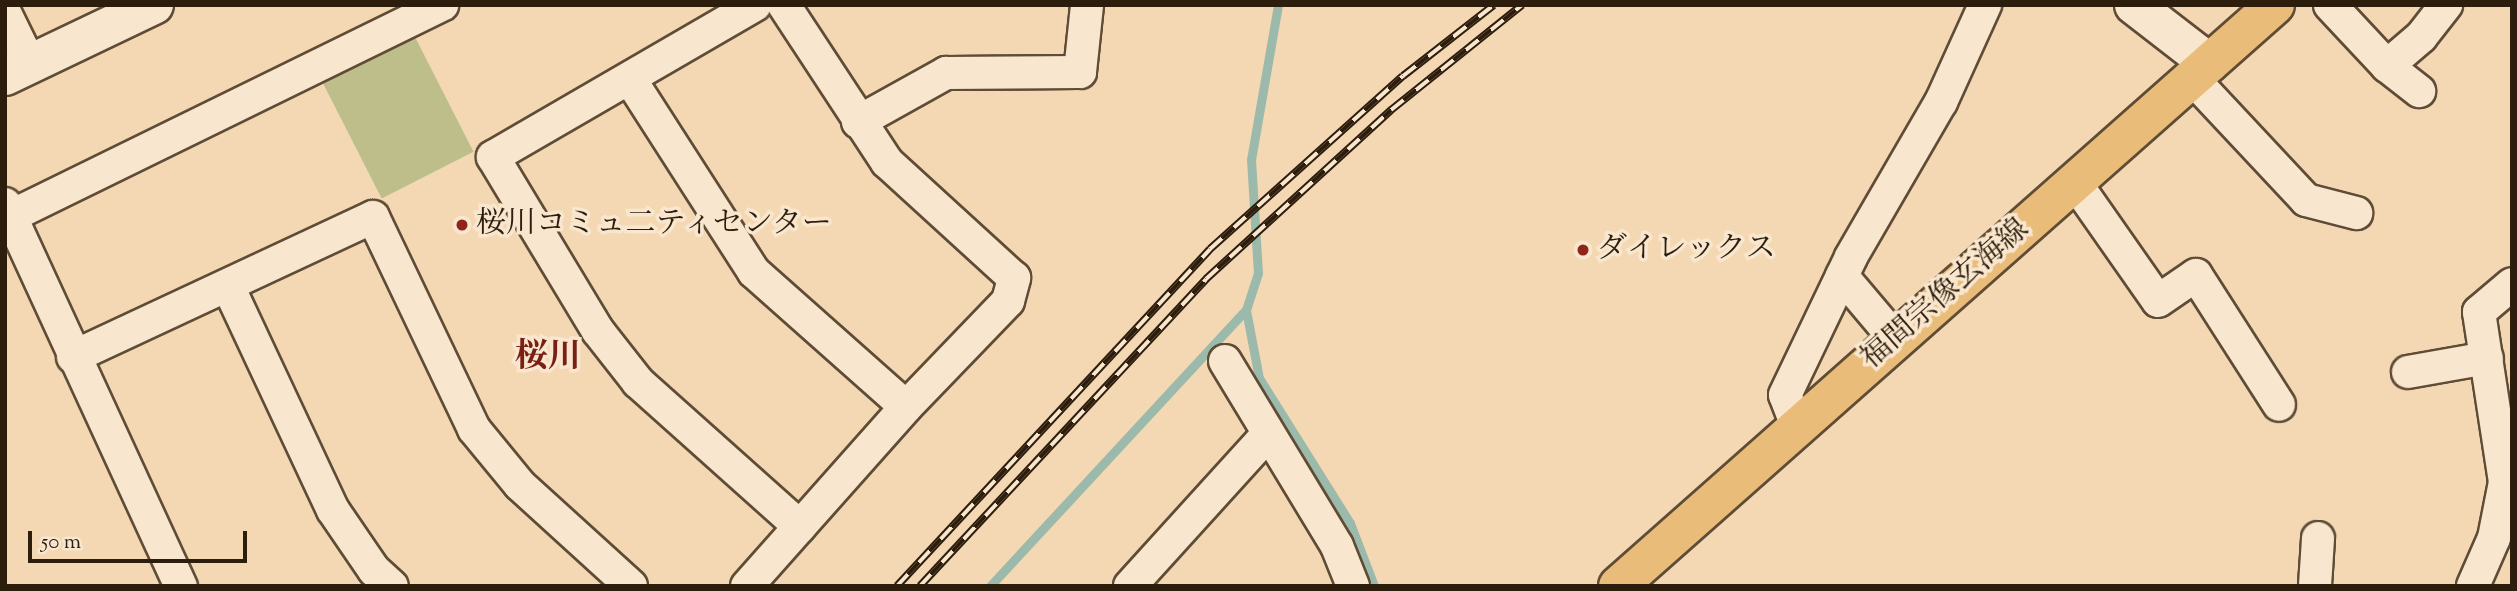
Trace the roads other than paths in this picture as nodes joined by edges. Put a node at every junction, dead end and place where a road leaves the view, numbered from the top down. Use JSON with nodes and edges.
{"nodes":[{"id":1,"x":154,"y":5,"type":"edge"},
{"id":2,"x":442,"y":5,"type":"edge"},
{"id":3,"x":755,"y":5,"type":"edge"},
{"id":4,"x":784,"y":5,"type":"edge"},
{"id":5,"x":1087,"y":5,"type":"edge"},
{"id":6,"x":1985,"y":5,"type":"edge"},
{"id":7,"x":2134,"y":5,"type":"edge"},
{"id":8,"x":2275,"y":5,"type":"edge"},
{"id":9,"x":2330,"y":5,"type":"edge"},
{"id":10,"x":2446,"y":5,"type":"edge"},
{"id":11,"x":5,"y":13,"type":"edge"},
{"id":12,"x":2387,"y":66,"type":"junction"},
{"id":13,"x":18,"y":70,"type":"edge"},
{"id":14,"x":2200,"y":70,"type":"junction"},
{"id":15,"x":629,"y":79,"type":"junction"},
{"id":16,"x":2419,"y":91,"type":"dead end"},
{"id":17,"x":859,"y":122,"type":"junction"},
{"id":18,"x":2074,"y":181,"type":"junction"},
{"id":19,"x":7,"y":213,"type":"edge"},
{"id":20,"x":2356,"y":213,"type":"dead end"},
{"id":21,"x":1842,"y":276,"type":"junction"},
{"id":22,"x":2512,"y":284,"type":"edge"},
{"id":23,"x":228,"y":286,"type":"junction"},
{"id":24,"x":1896,"y":340,"type":"junction"},
{"id":25,"x":74,"y":357,"type":"junction"},
{"id":26,"x":2487,"y":358,"type":"junction"},
{"id":27,"x":1225,"y":361,"type":"dead end"},
{"id":28,"x":2408,"y":372,"type":"dead end"},
{"id":29,"x":2279,"y":405,"type":"dead end"},
{"id":30,"x":906,"y":407,"type":"junction"},
{"id":31,"x":1797,"y":426,"type":"junction"},
{"id":32,"x":2505,"y":429,"type":"edge"},
{"id":33,"x":1268,"y":435,"type":"junction"},
{"id":34,"x":800,"y":527,"type":"junction"},
{"id":35,"x":2318,"y":538,"type":"dead end"},
{"id":36,"x":1635,"y":580,"type":"edge"},
{"id":37,"x":181,"y":586,"type":"edge"},
{"id":38,"x":392,"y":586,"type":"edge"},
{"id":39,"x":631,"y":586,"type":"edge"},
{"id":40,"x":747,"y":586,"type":"edge"},
{"id":41,"x":1130,"y":586,"type":"edge"},
{"id":42,"x":1353,"y":586,"type":"edge"},
{"id":43,"x":2315,"y":586,"type":"edge"},
{"id":44,"x":2473,"y":586,"type":"edge"}],
"edges":[{"from":1,"to":13,"type":"street"},
{"from":2,"to":19,"type":"street"},
{"from":3,"to":15,"type":"street"},
{"from":4,"to":17,"type":"street"},
{"from":5,"to":17,"type":"street"},
{"from":6,"to":21,"type":"street"},
{"from":7,"to":14,"type":"street"},
{"from":8,"to":14,"type":"main road","name":"福間宗像玄海線"},
{"from":9,"to":12,"type":"street"},
{"from":10,"to":12,"type":"street"},
{"from":11,"to":13,"type":"street"},
{"from":12,"to":16,"type":"street"},
{"from":14,"to":18,"type":"main road","name":"福間宗像玄海線"},
{"from":14,"to":20,"type":"street"},
{"from":15,"to":30,"type":"street"},
{"from":15,"to":34,"type":"street"},
{"from":17,"to":30,"type":"street"},
{"from":18,"to":24,"type":"main road","name":"福間宗像玄海線"},
{"from":18,"to":29,"type":"street"},
{"from":19,"to":25,"type":"street"},
{"from":21,"to":24,"type":"street"},
{"from":21,"to":31,"type":"street"},
{"from":22,"to":26,"type":"street"},
{"from":23,"to":25,"type":"street"},
{"from":23,"to":38,"type":"street"},
{"from":23,"to":39,"type":"street"},
{"from":24,"to":31,"type":"main road","name":"福間宗像玄海線"},
{"from":25,"to":37,"type":"street"},
{"from":26,"to":28,"type":"street"},
{"from":26,"to":32,"type":"street"},
{"from":27,"to":33,"type":"street"},
{"from":30,"to":34,"type":"street"},
{"from":31,"to":36,"type":"main road","name":"福間宗像玄海線"},
{"from":32,"to":44,"type":"street"},
{"from":33,"to":41,"type":"street"},
{"from":33,"to":42,"type":"street"},
{"from":34,"to":40,"type":"street"},
{"from":35,"to":43,"type":"street"}]}
